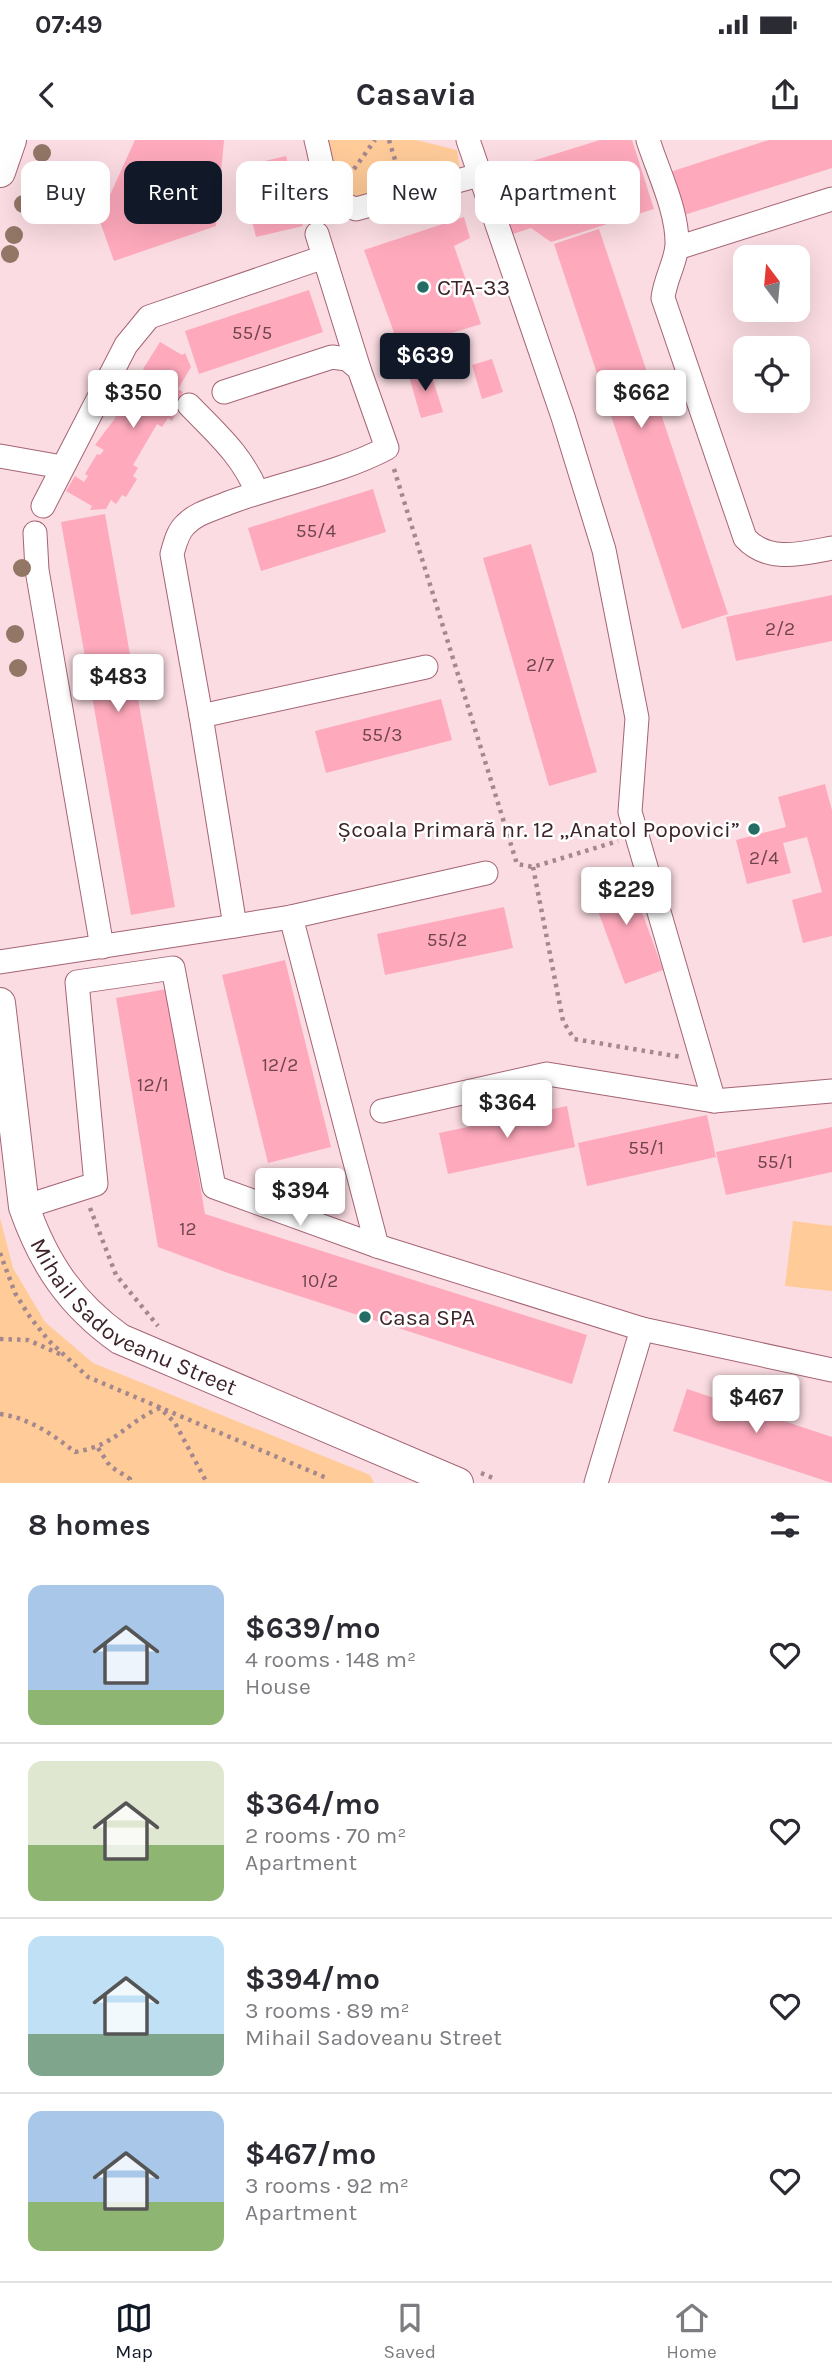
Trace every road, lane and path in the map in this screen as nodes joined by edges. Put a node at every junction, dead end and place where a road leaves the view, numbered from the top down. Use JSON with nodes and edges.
{"nodes":[{"id":1,"x":11,"y":140,"type":"edge"},
{"id":2,"x":316,"y":140,"type":"edge"},
{"id":3,"x":389,"y":140,"type":"edge"},
{"id":4,"x":468,"y":140,"type":"edge"},
{"id":5,"x":648,"y":140,"type":"edge"},
{"id":6,"x":396,"y":161,"type":"edge"},
{"id":7,"x":475,"y":162,"type":"edge"},
{"id":8,"x":0,"y":172,"type":"edge"},
{"id":9,"x":832,"y":199,"type":"edge"},
{"id":10,"x":367,"y":208,"type":"edge"},
{"id":11,"x":496,"y":224,"type":"edge"},
{"id":12,"x":317,"y":234,"type":"dead end"},
{"id":13,"x":677,"y":248,"type":"junction"},
{"id":14,"x":324,"y":257,"type":"junction"},
{"id":15,"x":359,"y":369,"type":"junction"},
{"id":16,"x":224,"y":392,"type":"dead end"},
{"id":17,"x":189,"y":405,"type":"dead end"},
{"id":18,"x":387,"y":448,"type":"junction"},
{"id":19,"x":0,"y":456,"type":"edge"},
{"id":20,"x":62,"y":467,"type":"junction"},
{"id":21,"x":257,"y":492,"type":"junction"},
{"id":22,"x":43,"y":506,"type":"dead end"},
{"id":23,"x":35,"y":533,"type":"dead end"},
{"id":24,"x":832,"y":548,"type":"edge"},
{"id":25,"x":426,"y":667,"type":"dead end"},
{"id":26,"x":201,"y":716,"type":"junction"},
{"id":27,"x":636,"y":836,"type":"junction"},
{"id":28,"x":533,"y":867,"type":"junction"},
{"id":29,"x":486,"y":873,"type":"dead end"},
{"id":30,"x":291,"y":917,"type":"junction"},
{"id":31,"x":235,"y":926,"type":"junction"},
{"id":32,"x":102,"y":947,"type":"junction"},
{"id":33,"x":0,"y":962,"type":"edge"},
{"id":34,"x":0,"y":1003,"type":"edge"},
{"id":35,"x":702,"y":1061,"type":"junction"},
{"id":36,"x":832,"y":1091,"type":"edge"},
{"id":37,"x":714,"y":1101,"type":"junction"},
{"id":38,"x":382,"y":1111,"type":"dead end"},
{"id":39,"x":84,"y":1188,"type":"junction"},
{"id":40,"x":24,"y":1207,"type":"junction"},
{"id":41,"x":377,"y":1246,"type":"junction"},
{"id":42,"x":0,"y":1254,"type":"edge"},
{"id":43,"x":642,"y":1329,"type":"junction"},
{"id":44,"x":168,"y":1334,"type":"dead end"},
{"id":45,"x":0,"y":1339,"type":"edge"},
{"id":46,"x":67,"y":1357,"type":"junction"},
{"id":47,"x":832,"y":1370,"type":"edge"},
{"id":48,"x":160,"y":1408,"type":"junction"},
{"id":49,"x":0,"y":1414,"type":"edge"},
{"id":50,"x":98,"y":1448,"type":"junction"},
{"id":51,"x":463,"y":1475,"type":"edge"},
{"id":52,"x":493,"y":1478,"type":"dead end"},
{"id":53,"x":329,"y":1479,"type":"dead end"},
{"id":54,"x":129,"y":1481,"type":"edge"},
{"id":55,"x":136,"y":1483,"type":"edge"},
{"id":56,"x":207,"y":1483,"type":"edge"},
{"id":57,"x":596,"y":1483,"type":"edge"}],
"edges":[{"from":1,"to":8,"type":"main road"},
{"from":2,"to":10,"type":"lane"},
{"from":3,"to":6,"type":"path"},
{"from":4,"to":7,"type":"lane"},
{"from":5,"to":13,"type":"lane"},
{"from":9,"to":13,"type":"lane"},
{"from":11,"to":27,"type":"lane"},
{"from":12,"to":14,"type":"lane"},
{"from":13,"to":24,"type":"lane"},
{"from":14,"to":15,"type":"lane"},
{"from":14,"to":20,"type":"lane"},
{"from":15,"to":16,"type":"lane"},
{"from":15,"to":18,"type":"lane"},
{"from":17,"to":21,"type":"lane"},
{"from":18,"to":21,"type":"lane"},
{"from":18,"to":28,"type":"path"},
{"from":19,"to":20,"type":"lane"},
{"from":20,"to":22,"type":"lane"},
{"from":21,"to":26,"type":"lane"},
{"from":23,"to":32,"type":"lane"},
{"from":25,"to":26,"type":"lane"},
{"from":26,"to":31,"type":"lane"},
{"from":27,"to":28,"type":"path"},
{"from":27,"to":35,"type":"lane"},
{"from":28,"to":35,"type":"path"},
{"from":29,"to":30,"type":"lane"},
{"from":30,"to":31,"type":"lane"},
{"from":30,"to":41,"type":"lane"},
{"from":31,"to":32,"type":"lane"},
{"from":32,"to":33,"type":"lane"},
{"from":34,"to":40,"type":"main road","name":"Mihail Sadoveanu Street"},
{"from":35,"to":37,"type":"lane"},
{"from":36,"to":37,"type":"lane"},
{"from":37,"to":38,"type":"lane"},
{"from":39,"to":40,"type":"lane"},
{"from":39,"to":41,"type":"lane"},
{"from":39,"to":44,"type":"path"},
{"from":40,"to":51,"type":"main road","name":"Mihail Sadoveanu Street"},
{"from":41,"to":43,"type":"lane"},
{"from":42,"to":46,"type":"path"},
{"from":43,"to":47,"type":"lane"},
{"from":43,"to":57,"type":"lane"},
{"from":45,"to":46,"type":"path"},
{"from":46,"to":48,"type":"path"},
{"from":48,"to":50,"type":"path"},
{"from":48,"to":53,"type":"path"},
{"from":48,"to":56,"type":"path"},
{"from":49,"to":50,"type":"path"},
{"from":50,"to":54,"type":"path"},
{"from":51,"to":52,"type":"path"},
{"from":54,"to":55,"type":"path"}]}
